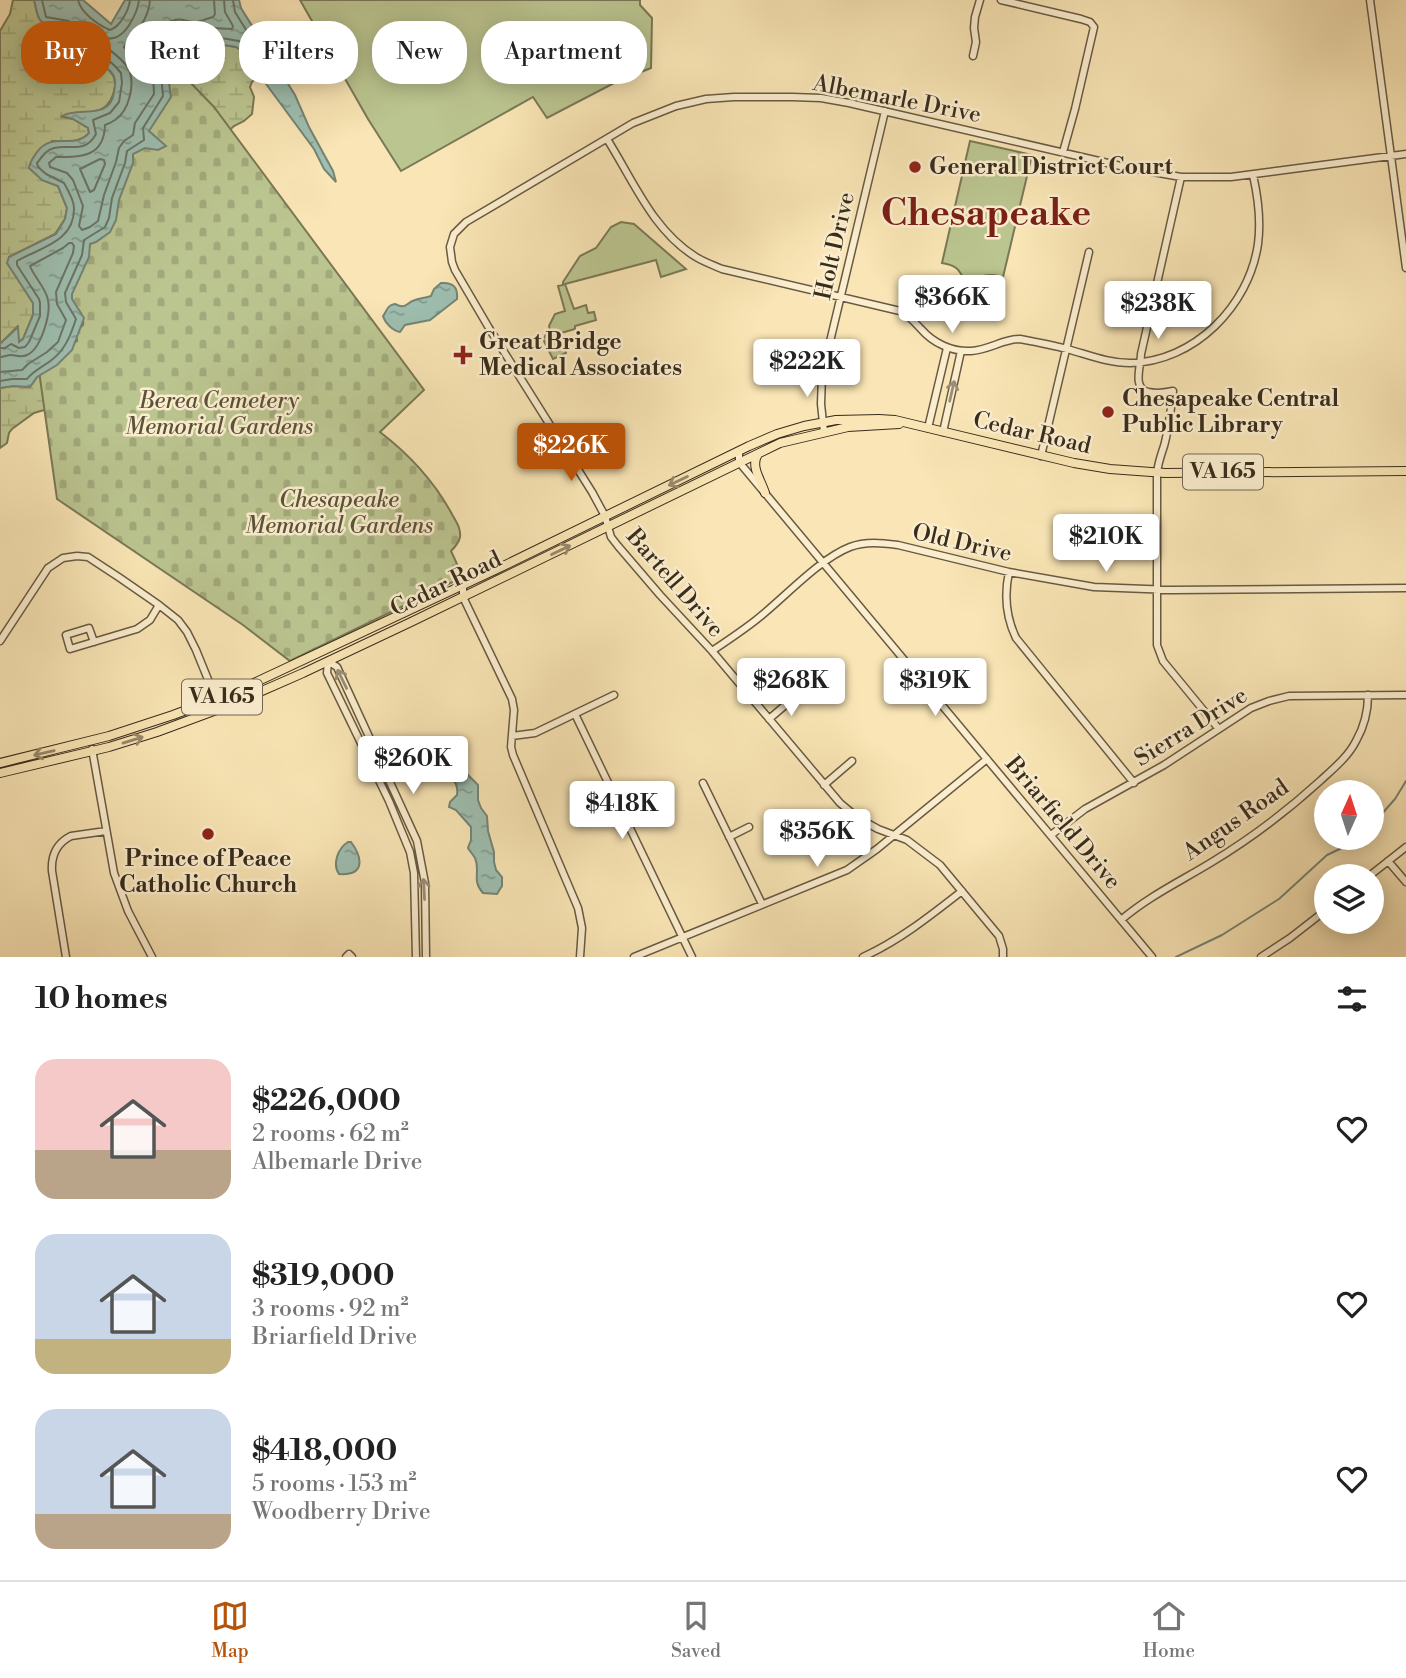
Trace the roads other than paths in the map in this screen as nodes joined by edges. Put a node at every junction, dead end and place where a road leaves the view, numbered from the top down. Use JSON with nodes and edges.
{"nodes":[{"id":1,"x":980,"y":0,"type":"edge"},
{"id":2,"x":1001,"y":0,"type":"edge"},
{"id":3,"x":1370,"y":0,"type":"edge"},
{"id":4,"x":973,"y":56,"type":"dead end"},
{"id":5,"x":884,"y":111,"type":"junction"},
{"id":6,"x":607,"y":139,"type":"junction"},
{"id":7,"x":1063,"y":152,"type":"junction"},
{"id":8,"x":1406,"y":154,"type":"edge"},
{"id":9,"x":1391,"y":156,"type":"junction"},
{"id":10,"x":1253,"y":175,"type":"junction"},
{"id":11,"x":1181,"y":177,"type":"junction"},
{"id":12,"x":1089,"y":254,"type":"dead end"},
{"id":13,"x":1406,"y":268,"type":"edge"},
{"id":14,"x":842,"y":297,"type":"junction"},
{"id":15,"x":947,"y":348,"type":"junction"},
{"id":16,"x":1067,"y":349,"type":"junction"},
{"id":17,"x":961,"y":351,"type":"junction"},
{"id":18,"x":1141,"y":362,"type":"junction"},
{"id":19,"x":823,"y":427,"type":"junction"},
{"id":20,"x":928,"y":428,"type":"junction"},
{"id":21,"x":943,"y":432,"type":"junction"},
{"id":22,"x":739,"y":452,"type":"junction"},
{"id":23,"x":759,"y":452,"type":"junction"},
{"id":24,"x":1041,"y":456,"type":"junction"},
{"id":25,"x":739,"y":462,"type":"junction"},
{"id":26,"x":1406,"y":471,"type":"edge"},
{"id":27,"x":1157,"y":473,"type":"junction"},
{"id":28,"x":765,"y":493,"type":"junction"},
{"id":29,"x":605,"y":516,"type":"junction"},
{"id":30,"x":607,"y":526,"type":"junction"},
{"id":31,"x":824,"y":563,"type":"junction"},
{"id":32,"x":1009,"y":572,"type":"junction"},
{"id":33,"x":463,"y":584,"type":"junction"},
{"id":34,"x":1406,"y":588,"type":"edge"},
{"id":35,"x":1157,"y":590,"type":"junction"},
{"id":36,"x":463,"y":597,"type":"junction"},
{"id":37,"x":159,"y":605,"type":"junction"},
{"id":38,"x":402,"y":614,"type":"junction"},
{"id":39,"x":0,"y":641,"type":"edge"},
{"id":40,"x":93,"y":642,"type":"junction"},
{"id":41,"x":712,"y":651,"type":"junction"},
{"id":42,"x":304,"y":661,"type":"junction"},
{"id":43,"x":328,"y":661,"type":"junction"},
{"id":44,"x":614,"y":695,"type":"dead end"},
{"id":45,"x":1368,"y":695,"type":"junction"},
{"id":46,"x":1406,"y":695,"type":"edge"},
{"id":47,"x":796,"y":696,"type":"dead end"},
{"id":48,"x":216,"y":699,"type":"junction"},
{"id":49,"x":220,"y":709,"type":"junction"},
{"id":50,"x":575,"y":714,"type":"junction"},
{"id":51,"x":769,"y":719,"type":"junction"},
{"id":52,"x":1218,"y":728,"type":"junction"},
{"id":53,"x":512,"y":736,"type":"junction"},
{"id":54,"x":87,"y":742,"type":"junction"},
{"id":55,"x":93,"y":751,"type":"junction"},
{"id":56,"x":987,"y":759,"type":"junction"},
{"id":57,"x":852,"y":761,"type":"dead end"},
{"id":58,"x":0,"y":762,"type":"edge"},
{"id":59,"x":0,"y":773,"type":"edge"},
{"id":60,"x":703,"y":783,"type":"dead end"},
{"id":61,"x":1134,"y":783,"type":"junction"},
{"id":62,"x":824,"y":786,"type":"junction"},
{"id":63,"x":749,"y":827,"type":"dead end"},
{"id":64,"x":106,"y":831,"type":"junction"},
{"id":65,"x":894,"y":835,"type":"junction"},
{"id":66,"x":1051,"y":835,"type":"junction"},
{"id":67,"x":729,"y":837,"type":"junction"},
{"id":68,"x":1406,"y":847,"type":"edge"},
{"id":69,"x":1388,"y":861,"type":"junction"},
{"id":70,"x":1384,"y":864,"type":"edge"},
{"id":71,"x":1406,"y":882,"type":"edge"},
{"id":72,"x":962,"y":891,"type":"junction"},
{"id":73,"x":762,"y":904,"type":"junction"},
{"id":74,"x":1314,"y":919,"type":"edge"},
{"id":75,"x":1121,"y":920,"type":"junction"},
{"id":76,"x":683,"y":937,"type":"junction"},
{"id":77,"x":65,"y":957,"type":"edge"},
{"id":78,"x":152,"y":957,"type":"edge"},
{"id":79,"x":346,"y":957,"type":"edge"},
{"id":80,"x":352,"y":957,"type":"edge"},
{"id":81,"x":416,"y":957,"type":"edge"},
{"id":82,"x":426,"y":957,"type":"edge"},
{"id":83,"x":580,"y":957,"type":"edge"},
{"id":84,"x":634,"y":957,"type":"edge"},
{"id":85,"x":692,"y":957,"type":"edge"},
{"id":86,"x":863,"y":957,"type":"edge"},
{"id":87,"x":1003,"y":957,"type":"edge"},
{"id":88,"x":1152,"y":957,"type":"edge"},
{"id":89,"x":1261,"y":957,"type":"edge"}],
"edges":[{"from":1,"to":4,"type":"street"},
{"from":2,"to":7,"type":"street"},
{"from":3,"to":9,"type":"street"},
{"from":5,"to":6,"type":"street","name":"Albemarle Drive"},
{"from":5,"to":7,"type":"street","name":"Albemarle Drive"},
{"from":5,"to":14,"type":"street","name":"Holt Drive"},
{"from":6,"to":14,"type":"street"},
{"from":6,"to":29,"type":"street","name":"Albemarle Drive"},
{"from":7,"to":11,"type":"street","name":"Albemarle Drive"},
{"from":8,"to":9,"type":"street","name":"Albemarle Drive"},
{"from":9,"to":10,"type":"street","name":"Albemarle Drive"},
{"from":9,"to":13,"type":"street"},
{"from":10,"to":11,"type":"street","name":"Albemarle Drive"},
{"from":10,"to":18,"type":"street"},
{"from":11,"to":18,"type":"street"},
{"from":12,"to":16,"type":"street"},
{"from":14,"to":15,"type":"street"},
{"from":14,"to":19,"type":"street","name":"Holt Drive"},
{"from":15,"to":17,"type":"street"},
{"from":15,"to":20,"type":"street"},
{"from":16,"to":17,"type":"street"},
{"from":16,"to":18,"type":"street"},
{"from":16,"to":24,"type":"street"},
{"from":21,"to":17,"type":"street","one_way":true},
{"from":18,"to":27,"type":"street"},
{"from":19,"to":20,"type":"main road","name":"Cedar Road","number":"VA 165"},
{"from":19,"to":22,"type":"main road","name":"Cedar Road","number":"VA 165"},
{"from":19,"to":23,"type":"main road","name":"Cedar Road","number":"VA 165"},
{"from":20,"to":21,"type":"main road","name":"Cedar Road","number":"VA 165"},
{"from":21,"to":24,"type":"main road","name":"Cedar Road","number":"VA 165"},
{"from":22,"to":25,"type":"street"},
{"from":22,"to":29,"type":"main road","name":"Cedar Road","number":"VA 165","one_way":true},
{"from":23,"to":25,"type":"main road","name":"Cedar Road","number":"VA 165"},
{"from":23,"to":28,"type":"main road"},
{"from":24,"to":27,"type":"main road","name":"Cedar Road","number":"VA 165"},
{"from":25,"to":28,"type":"street","name":"Briarfield Drive"},
{"from":25,"to":30,"type":"main road","name":"Cedar Road","number":"VA 165"},
{"from":26,"to":27,"type":"main road","name":"Cedar Road","number":"VA 165"},
{"from":27,"to":35,"type":"street"},
{"from":28,"to":31,"type":"street","name":"Briarfield Drive"},
{"from":29,"to":30,"type":"street","name":"Albemarle Drive"},
{"from":29,"to":33,"type":"main road","name":"Cedar Road","number":"VA 165"},
{"from":36,"to":30,"type":"main road","name":"Cedar Road","number":"VA 165","one_way":true},
{"from":30,"to":41,"type":"street","name":"Bartell Drive"},
{"from":31,"to":32,"type":"street","name":"Old Drive"},
{"from":31,"to":41,"type":"street","name":"Old Drive"},
{"from":31,"to":56,"type":"street","name":"Briarfield Drive"},
{"from":32,"to":35,"type":"street","name":"Old Drive"},
{"from":32,"to":61,"type":"street"},
{"from":33,"to":36,"type":"street"},
{"from":33,"to":38,"type":"main road","name":"Cedar Road","number":"VA 165"},
{"from":34,"to":35,"type":"street","name":"Old Drive"},
{"from":35,"to":52,"type":"street"},
{"from":36,"to":43,"type":"main road","name":"Cedar Road","number":"VA 165"},
{"from":36,"to":53,"type":"street"},
{"from":37,"to":39,"type":"street"},
{"from":37,"to":40,"type":"street"},
{"from":37,"to":48,"type":"street"},
{"from":38,"to":42,"type":"main road","name":"Cedar Road","number":"VA 165"},
{"from":38,"to":43,"type":"main road"},
{"from":40,"to":40,"type":"street"},
{"from":41,"to":51,"type":"street","name":"Bartell Drive"},
{"from":42,"to":43,"type":"main road"},
{"from":42,"to":48,"type":"main road","name":"Cedar Road","number":"VA 165"},
{"from":43,"to":49,"type":"main road","name":"Cedar Road","number":"VA 165"},
{"from":43,"to":81,"type":"street"},
{"from":82,"to":43,"type":"street","one_way":true},
{"from":44,"to":50,"type":"street"},
{"from":45,"to":46,"type":"street","name":"Sierra Drive"},
{"from":45,"to":52,"type":"street","name":"Sierra Drive"},
{"from":45,"to":75,"type":"street","name":"Angus Road"},
{"from":47,"to":51,"type":"street"},
{"from":48,"to":49,"type":"street"},
{"from":48,"to":54,"type":"main road","name":"Cedar Road","number":"VA 165"},
{"from":55,"to":49,"type":"main road","name":"Cedar Road","number":"VA 165","one_way":true},
{"from":50,"to":53,"type":"street"},
{"from":50,"to":76,"type":"street"},
{"from":51,"to":62,"type":"street","name":"Bartell Drive"},
{"from":52,"to":61,"type":"street","name":"Sierra Drive"},
{"from":53,"to":83,"type":"street"},
{"from":54,"to":55,"type":"street"},
{"from":54,"to":58,"type":"main road","name":"Cedar Road","number":"VA 165","one_way":true},
{"from":55,"to":59,"type":"main road","name":"Cedar Road","number":"VA 165"},
{"from":55,"to":64,"type":"street"},
{"from":56,"to":65,"type":"street"},
{"from":56,"to":66,"type":"street","name":"Briarfield Drive"},
{"from":57,"to":62,"type":"street"},
{"from":60,"to":67,"type":"street"},
{"from":61,"to":66,"type":"street","name":"Sierra Drive"},
{"from":62,"to":65,"type":"street","name":"Bartell Drive"},
{"from":63,"to":67,"type":"street"},
{"from":64,"to":77,"type":"street"},
{"from":64,"to":78,"type":"street"},
{"from":65,"to":72,"type":"street","name":"Bartell Drive"},
{"from":65,"to":73,"type":"street"},
{"from":66,"to":75,"type":"street","name":"Briarfield Drive"},
{"from":67,"to":73,"type":"street"},
{"from":68,"to":69,"type":"street"},
{"from":69,"to":70,"type":"street"},
{"from":69,"to":71,"type":"street"},
{"from":72,"to":86,"type":"street"},
{"from":72,"to":87,"type":"street","name":"Bartell Drive"},
{"from":73,"to":76,"type":"street"},
{"from":74,"to":89,"type":"street"},
{"from":75,"to":88,"type":"street","name":"Briarfield Drive"},
{"from":76,"to":84,"type":"street"},
{"from":76,"to":85,"type":"street"},
{"from":79,"to":80,"type":"street"}]}
